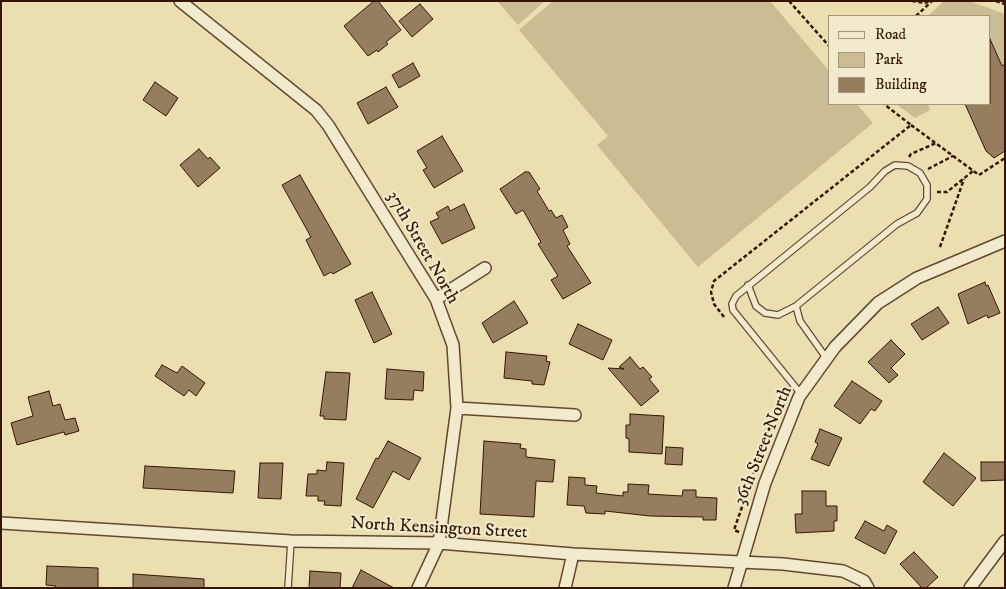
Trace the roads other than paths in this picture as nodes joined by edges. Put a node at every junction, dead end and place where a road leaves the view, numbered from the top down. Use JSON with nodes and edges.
{"nodes":[{"id":1,"x":180,"y":1,"type":"edge"},
{"id":2,"x":1005,"y":241,"type":"edge"},
{"id":3,"x":485,"y":268,"type":"dead end"},
{"id":4,"x":748,"y":285,"type":"junction"},
{"id":5,"x":436,"y":299,"type":"junction"},
{"id":6,"x":796,"y":306,"type":"junction"},
{"id":7,"x":827,"y":358,"type":"junction"},
{"id":8,"x":801,"y":394,"type":"junction"},
{"id":9,"x":457,"y":408,"type":"junction"},
{"id":10,"x":575,"y":414,"type":"dead end"},
{"id":11,"x":1,"y":524,"type":"edge"},
{"id":12,"x":291,"y":541,"type":"junction"},
{"id":13,"x":1004,"y":541,"type":"edge"},
{"id":14,"x":439,"y":543,"type":"junction"},
{"id":15,"x":573,"y":554,"type":"junction"},
{"id":16,"x":741,"y":562,"type":"junction"},
{"id":17,"x":288,"y":588,"type":"edge"},
{"id":18,"x":418,"y":588,"type":"edge"},
{"id":19,"x":565,"y":588,"type":"edge"},
{"id":20,"x":734,"y":588,"type":"edge"},
{"id":21,"x":868,"y":588,"type":"edge"},
{"id":22,"x":970,"y":588,"type":"edge"}],
"edges":[{"from":1,"to":5,"type":"street","name":"37th Street North"},
{"from":2,"to":7,"type":"street","name":"36th Street North"},
{"from":3,"to":5,"type":"street"},
{"from":4,"to":6,"type":"lane"},
{"from":4,"to":6,"type":"lane"},
{"from":4,"to":8,"type":"lane"},
{"from":5,"to":9,"type":"street","name":"37th Street North"},
{"from":6,"to":7,"type":"lane"},
{"from":7,"to":8,"type":"street","name":"36th Street North"},
{"from":8,"to":16,"type":"street","name":"36th Street North"},
{"from":9,"to":10,"type":"street"},
{"from":9,"to":14,"type":"street","name":"37th Street North"},
{"from":11,"to":12,"type":"street","name":"North Kensington Street"},
{"from":12,"to":14,"type":"street","name":"North Kensington Street"},
{"from":12,"to":17,"type":"lane"},
{"from":13,"to":22,"type":"street"},
{"from":14,"to":15,"type":"street","name":"North Kensington Street"},
{"from":14,"to":18,"type":"street","name":"37th Street North"},
{"from":15,"to":16,"type":"street","name":"North Kensington Street"},
{"from":15,"to":19,"type":"street"},
{"from":16,"to":20,"type":"street","name":"36th Street North"},
{"from":16,"to":21,"type":"street","name":"North Kensington Street"}]}
